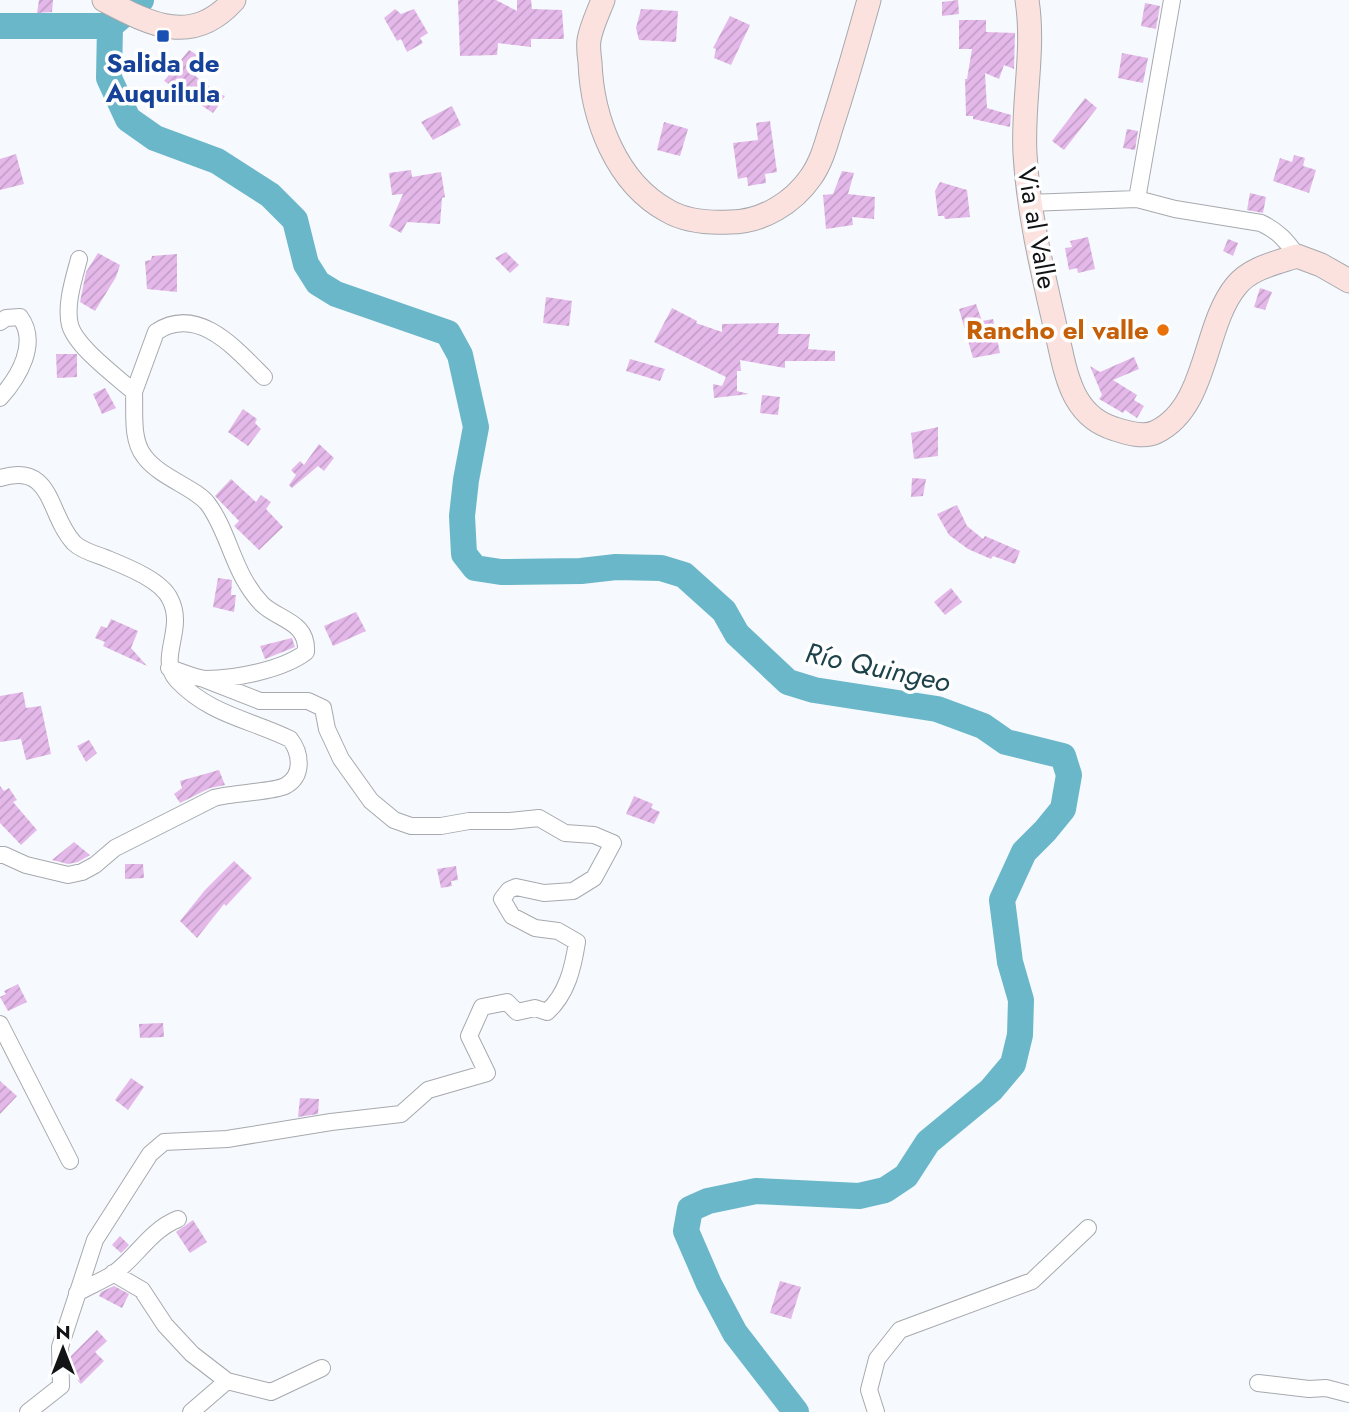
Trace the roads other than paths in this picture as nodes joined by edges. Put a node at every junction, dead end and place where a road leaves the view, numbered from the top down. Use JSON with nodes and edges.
{"nodes":[{"id":1,"x":104,"y":0,"type":"edge"},
{"id":2,"x":234,"y":0,"type":"edge"},
{"id":3,"x":603,"y":0,"type":"edge"},
{"id":4,"x":869,"y":0,"type":"edge"},
{"id":5,"x":1027,"y":0,"type":"edge"},
{"id":6,"x":1172,"y":0,"type":"edge"},
{"id":7,"x":1137,"y":199,"type":"junction"},
{"id":8,"x":1028,"y":203,"type":"junction"},
{"id":9,"x":1297,"y":256,"type":"junction"},
{"id":10,"x":79,"y":259,"type":"dead end"},
{"id":11,"x":1349,"y":281,"type":"edge"},
{"id":12,"x":0,"y":322,"type":"edge"},
{"id":13,"x":264,"y":377,"type":"dead end"},
{"id":14,"x":134,"y":392,"type":"junction"},
{"id":15,"x":0,"y":398,"type":"edge"},
{"id":16,"x":0,"y":478,"type":"edge"},
{"id":17,"x":169,"y":668,"type":"junction"},
{"id":18,"x":204,"y":679,"type":"junction"},
{"id":19,"x":0,"y":855,"type":"edge"},
{"id":20,"x":0,"y":1024,"type":"edge"},
{"id":21,"x":70,"y":1161,"type":"dead end"},
{"id":22,"x":178,"y":1219,"type":"dead end"},
{"id":23,"x":1088,"y":1228,"type":"dead end"},
{"id":24,"x":114,"y":1273,"type":"junction"},
{"id":25,"x":77,"y":1293,"type":"junction"},
{"id":26,"x":322,"y":1368,"type":"dead end"},
{"id":27,"x":226,"y":1381,"type":"junction"},
{"id":28,"x":1258,"y":1382,"type":"dead end"},
{"id":29,"x":1349,"y":1394,"type":"edge"},
{"id":30,"x":28,"y":1412,"type":"edge"},
{"id":31,"x":191,"y":1412,"type":"edge"},
{"id":32,"x":876,"y":1412,"type":"edge"}],
"edges":[{"from":1,"to":2,"type":"main road"},
{"from":3,"to":4,"type":"main road"},
{"from":5,"to":8,"type":"main road","name":"Via al Valle"},
{"from":6,"to":7,"type":"street"},
{"from":7,"to":8,"type":"street"},
{"from":7,"to":9,"type":"street"},
{"from":8,"to":9,"type":"main road","name":"Via al Valle"},
{"from":9,"to":11,"type":"main road"},
{"from":10,"to":14,"type":"street"},
{"from":12,"to":15,"type":"street"},
{"from":13,"to":14,"type":"street"},
{"from":14,"to":18,"type":"street"},
{"from":16,"to":17,"type":"street"},
{"from":17,"to":18,"type":"street"},
{"from":17,"to":19,"type":"street"},
{"from":18,"to":25,"type":"street"},
{"from":20,"to":21,"type":"street"},
{"from":22,"to":24,"type":"street"},
{"from":23,"to":32,"type":"street"},
{"from":24,"to":25,"type":"street"},
{"from":24,"to":27,"type":"street"},
{"from":25,"to":30,"type":"street"},
{"from":26,"to":27,"type":"street"},
{"from":27,"to":31,"type":"street"},
{"from":28,"to":29,"type":"street"}]}
